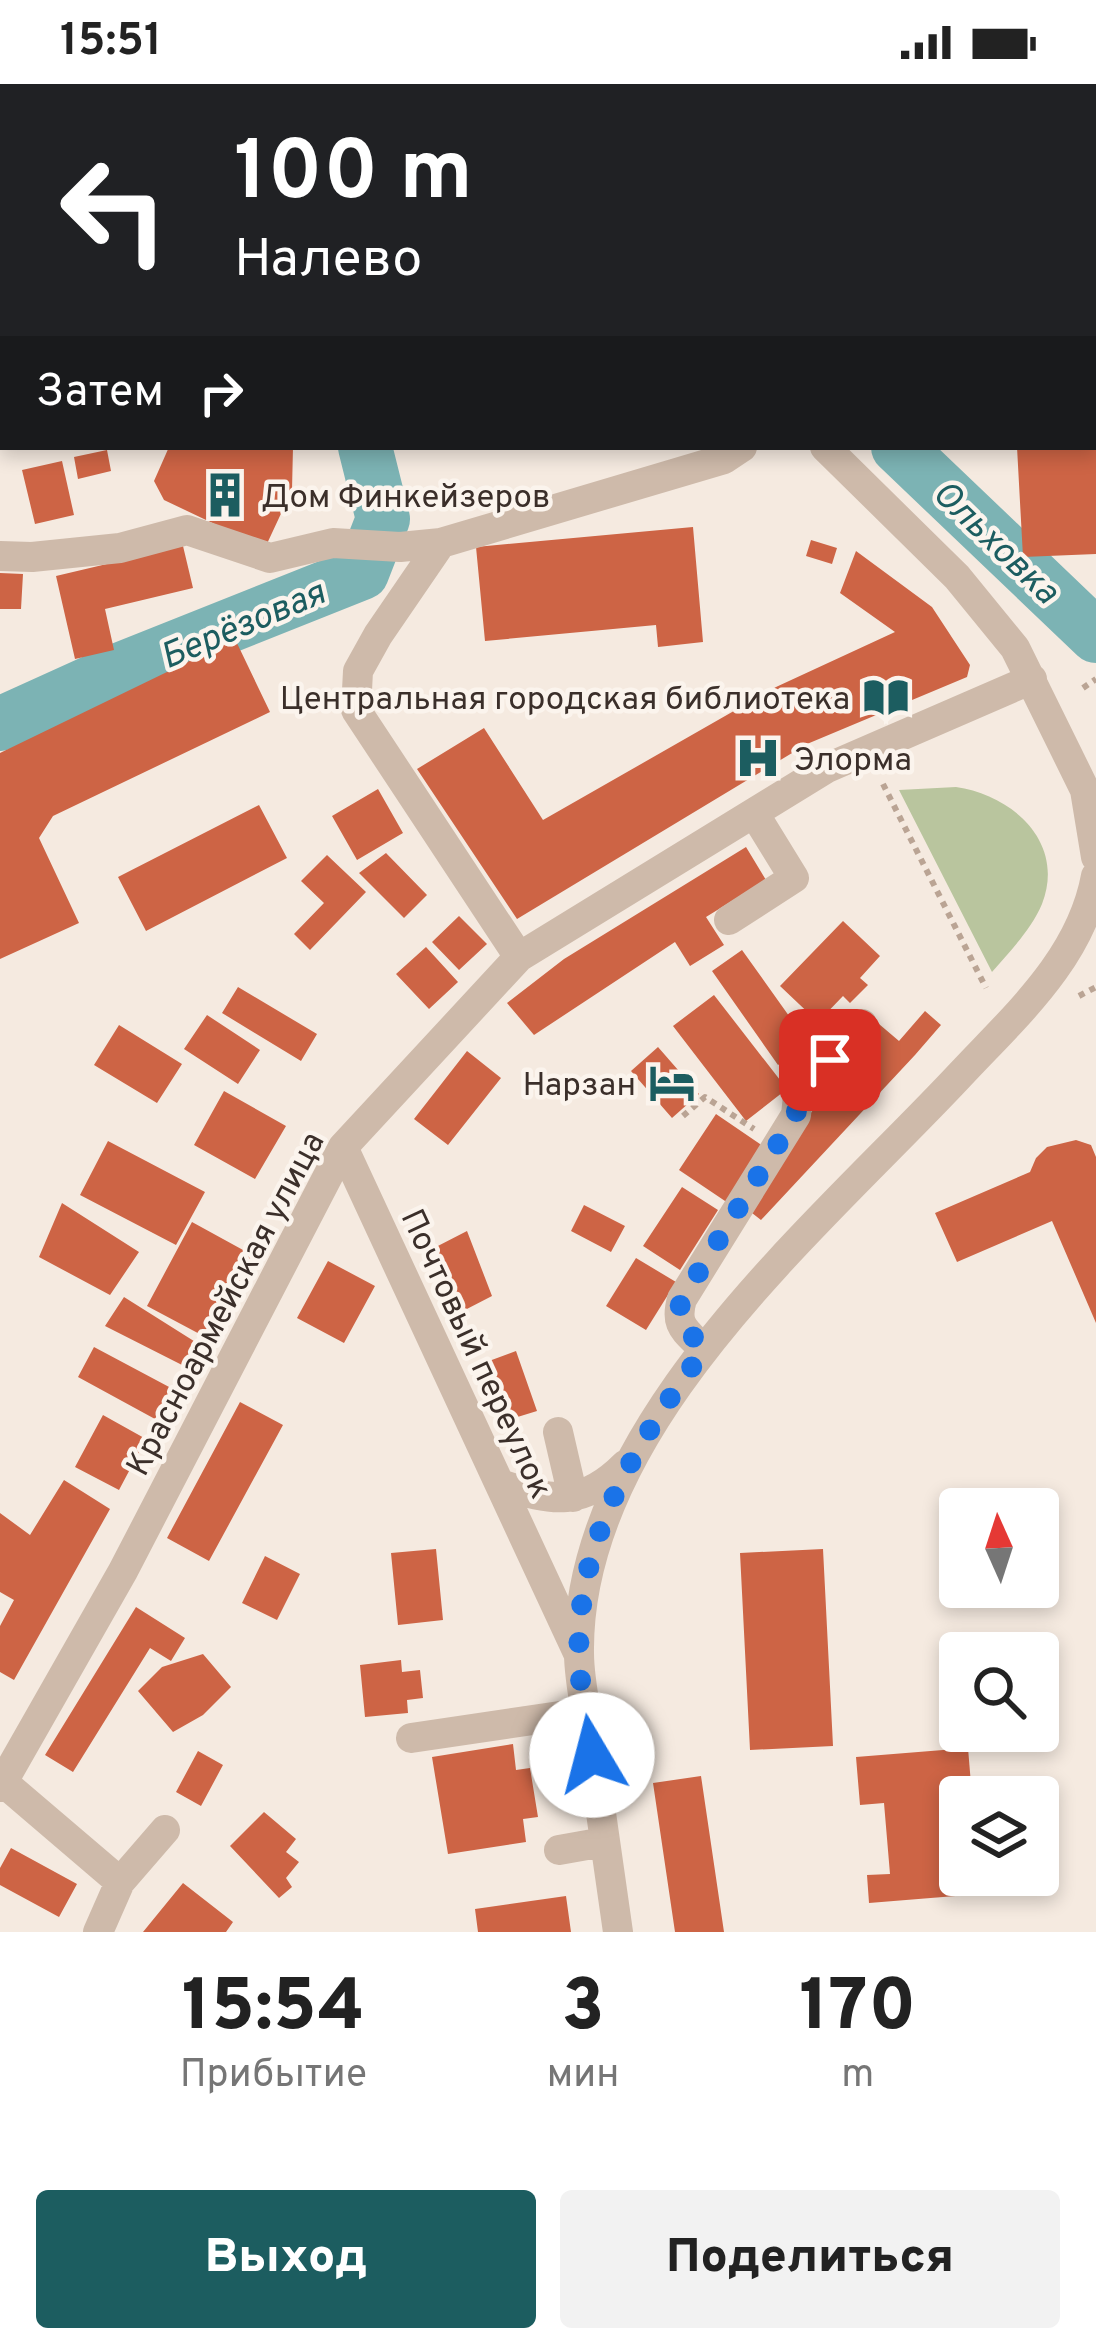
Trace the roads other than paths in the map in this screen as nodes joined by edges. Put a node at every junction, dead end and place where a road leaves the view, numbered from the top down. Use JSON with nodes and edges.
{"nodes":[{"id":1,"x":738,"y":450,"type":"edge"},
{"id":2,"x":827,"y":450,"type":"edge"},
{"id":3,"x":441,"y":543,"type":"junction"},
{"id":4,"x":0,"y":556,"type":"edge"},
{"id":5,"x":1032,"y":679,"type":"junction"},
{"id":6,"x":754,"y":813,"type":"junction"},
{"id":7,"x":1096,"y":857,"type":"edge"},
{"id":8,"x":1096,"y":876,"type":"edge"},
{"id":9,"x":729,"y":920,"type":"dead end"},
{"id":10,"x":519,"y":958,"type":"junction"},
{"id":11,"x":862,"y":1024,"type":"dead end"},
{"id":12,"x":343,"y":1147,"type":"junction"},
{"id":13,"x":704,"y":1350,"type":"junction"},
{"id":14,"x":558,"y":1432,"type":"dead end"},
{"id":15,"x":630,"y":1460,"type":"junction"},
{"id":16,"x":500,"y":1484,"type":"junction"},
{"id":17,"x":573,"y":1497,"type":"junction"},
{"id":18,"x":579,"y":1654,"type":"junction"},
{"id":19,"x":587,"y":1712,"type":"junction"},
{"id":20,"x":411,"y":1738,"type":"dead end"},
{"id":21,"x":2,"y":1785,"type":"edge"},
{"id":22,"x":165,"y":1830,"type":"dead end"},
{"id":23,"x":604,"y":1842,"type":"junction"},
{"id":24,"x":559,"y":1850,"type":"dead end"},
{"id":25,"x":121,"y":1882,"type":"junction"},
{"id":26,"x":98,"y":1932,"type":"edge"},
{"id":27,"x":619,"y":1932,"type":"edge"}],
"edges":[{"from":1,"to":3,"type":"street"},
{"from":2,"to":5,"type":"street"},
{"from":3,"to":4,"type":"street"},
{"from":3,"to":10,"type":"street"},
{"from":5,"to":6,"type":"street","name":"Красноармейская улица"},
{"from":5,"to":7,"type":"street"},
{"from":6,"to":9,"type":"street"},
{"from":6,"to":10,"type":"street","name":"Красноармейская улица"},
{"from":8,"to":13,"type":"street"},
{"from":10,"to":12,"type":"street","name":"Красноармейская улица"},
{"from":11,"to":13,"type":"street"},
{"from":12,"to":16,"type":"street","name":"Почтовый переулок"},
{"from":12,"to":21,"type":"street","name":"Красноармейская улица"},
{"from":13,"to":15,"type":"street"},
{"from":14,"to":17,"type":"street"},
{"from":15,"to":17,"type":"street"},
{"from":15,"to":18,"type":"street"},
{"from":16,"to":17,"type":"street"},
{"from":16,"to":18,"type":"street","name":"Почтовый переулок"},
{"from":18,"to":19,"type":"street"},
{"from":19,"to":20,"type":"street"},
{"from":19,"to":23,"type":"street"},
{"from":21,"to":25,"type":"street"},
{"from":22,"to":25,"type":"street"},
{"from":23,"to":24,"type":"street"},
{"from":23,"to":27,"type":"street"},
{"from":25,"to":26,"type":"street"}]}
